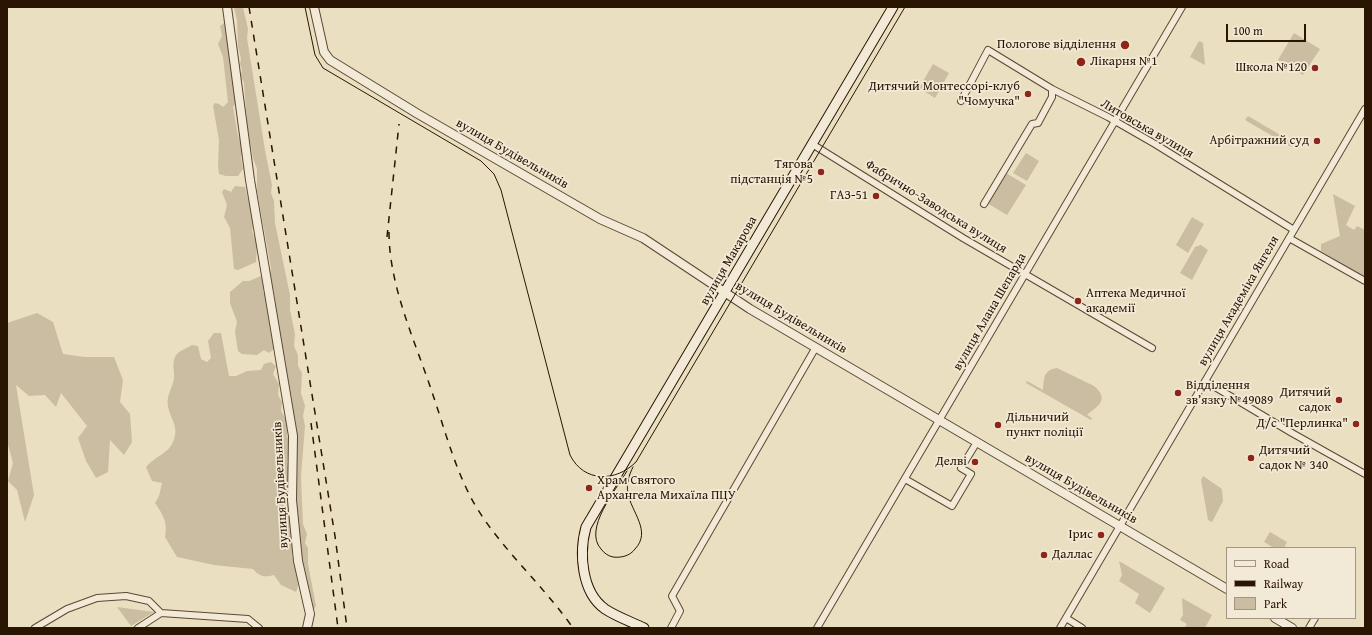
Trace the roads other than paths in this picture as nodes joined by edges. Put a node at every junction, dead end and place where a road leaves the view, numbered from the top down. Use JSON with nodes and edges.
{"nodes":[{"id":1,"x":227,"y":7,"type":"edge"},
{"id":2,"x":314,"y":7,"type":"edge"},
{"id":3,"x":893,"y":7,"type":"edge"},
{"id":4,"x":1182,"y":7,"type":"edge"},
{"id":5,"x":1052,"y":89,"type":"junction"},
{"id":6,"x":961,"y":101,"type":"dead end"},
{"id":7,"x":1365,"y":109,"type":"edge"},
{"id":8,"x":1115,"y":121,"type":"junction"},
{"id":9,"x":812,"y":144,"type":"junction"},
{"id":10,"x":984,"y":204,"type":"dead end"},
{"id":11,"x":1294,"y":230,"type":"junction"},
{"id":12,"x":1289,"y":238,"type":"junction"},
{"id":13,"x":1025,"y":274,"type":"junction"},
{"id":14,"x":1365,"y":282,"type":"edge"},
{"id":15,"x":725,"y":292,"type":"junction"},
{"id":16,"x":816,"y":347,"type":"junction"},
{"id":17,"x":1152,"y":348,"type":"dead end"},
{"id":18,"x":1205,"y":381,"type":"junction"},
{"id":19,"x":940,"y":420,"type":"junction"},
{"id":20,"x":977,"y":442,"type":"junction"},
{"id":21,"x":1365,"y":474,"type":"edge"},
{"id":22,"x":905,"y":479,"type":"junction"},
{"id":23,"x":1120,"y":526,"type":"junction"},
{"id":24,"x":1226,"y":588,"type":"edge"},
{"id":25,"x":160,"y":613,"type":"junction"},
{"id":26,"x":1066,"y":618,"type":"junction"},
{"id":27,"x":1277,"y":619,"type":"edge"},
{"id":28,"x":1314,"y":619,"type":"edge"},
{"id":29,"x":35,"y":628,"type":"edge"},
{"id":30,"x":138,"y":628,"type":"edge"},
{"id":31,"x":260,"y":628,"type":"edge"},
{"id":32,"x":307,"y":628,"type":"edge"},
{"id":33,"x":644,"y":628,"type":"edge"},
{"id":34,"x":671,"y":628,"type":"edge"},
{"id":35,"x":817,"y":628,"type":"edge"},
{"id":36,"x":1060,"y":628,"type":"edge"},
{"id":37,"x":1082,"y":628,"type":"edge"},
{"id":38,"x":1292,"y":628,"type":"edge"},
{"id":39,"x":1309,"y":628,"type":"edge"}],
"edges":[{"from":1,"to":32,"type":"street","name":"вулиця Будівельників"},
{"from":2,"to":15,"type":"street","name":"вулиця Будівельників"},
{"from":3,"to":9,"type":"main road","name":"вулиця Макарова"},
{"from":4,"to":8,"type":"street","name":"вулиця Алана Шепарда"},
{"from":5,"to":6,"type":"street","name":"Литовська вулиця"},
{"from":5,"to":8,"type":"street","name":"Литовська вулиця"},
{"from":5,"to":10,"type":"street"},
{"from":7,"to":11,"type":"street","name":"вулиця Академіка Янгеля"},
{"from":8,"to":11,"type":"street","name":"Литовська вулиця"},
{"from":8,"to":13,"type":"street","name":"вулиця Алана Шепарда"},
{"from":9,"to":13,"type":"street","name":"Фабрично-Заводська вулиця"},
{"from":9,"to":15,"type":"main road","name":"вулиця Макарова"},
{"from":11,"to":12,"type":"street","name":"вулиця Академіка Янгеля"},
{"from":12,"to":14,"type":"street"},
{"from":12,"to":18,"type":"street","name":"вулиця Академіка Янгеля"},
{"from":13,"to":17,"type":"street","name":"Фабрично-Заводська вулиця"},
{"from":13,"to":19,"type":"street","name":"вулиця Алана Шепарда"},
{"from":15,"to":16,"type":"street","name":"вулиця Будівельників"},
{"from":15,"to":33,"type":"main road","name":"вулиця Макарова"},
{"from":16,"to":19,"type":"street","name":"вулиця Будівельників"},
{"from":16,"to":34,"type":"street"},
{"from":18,"to":21,"type":"street"},
{"from":18,"to":23,"type":"street","name":"вулиця Академіка Янгеля"},
{"from":19,"to":20,"type":"street","name":"вулиця Будівельників"},
{"from":19,"to":22,"type":"street","name":"вулиця Алана Шепарда"},
{"from":20,"to":22,"type":"street"},
{"from":20,"to":23,"type":"street","name":"вулиця Будівельників"},
{"from":22,"to":35,"type":"street","name":"вулиця Алана Шепарда"},
{"from":23,"to":24,"type":"street","name":"вулиця Будівельників"},
{"from":23,"to":26,"type":"street","name":"вулиця Академіка Янгеля"},
{"from":25,"to":29,"type":"street"},
{"from":25,"to":30,"type":"street"},
{"from":25,"to":31,"type":"street"},
{"from":26,"to":36,"type":"street","name":"вулиця Академіка Янгеля"},
{"from":26,"to":37,"type":"street"},
{"from":27,"to":38,"type":"street"},
{"from":28,"to":39,"type":"street"}]}
